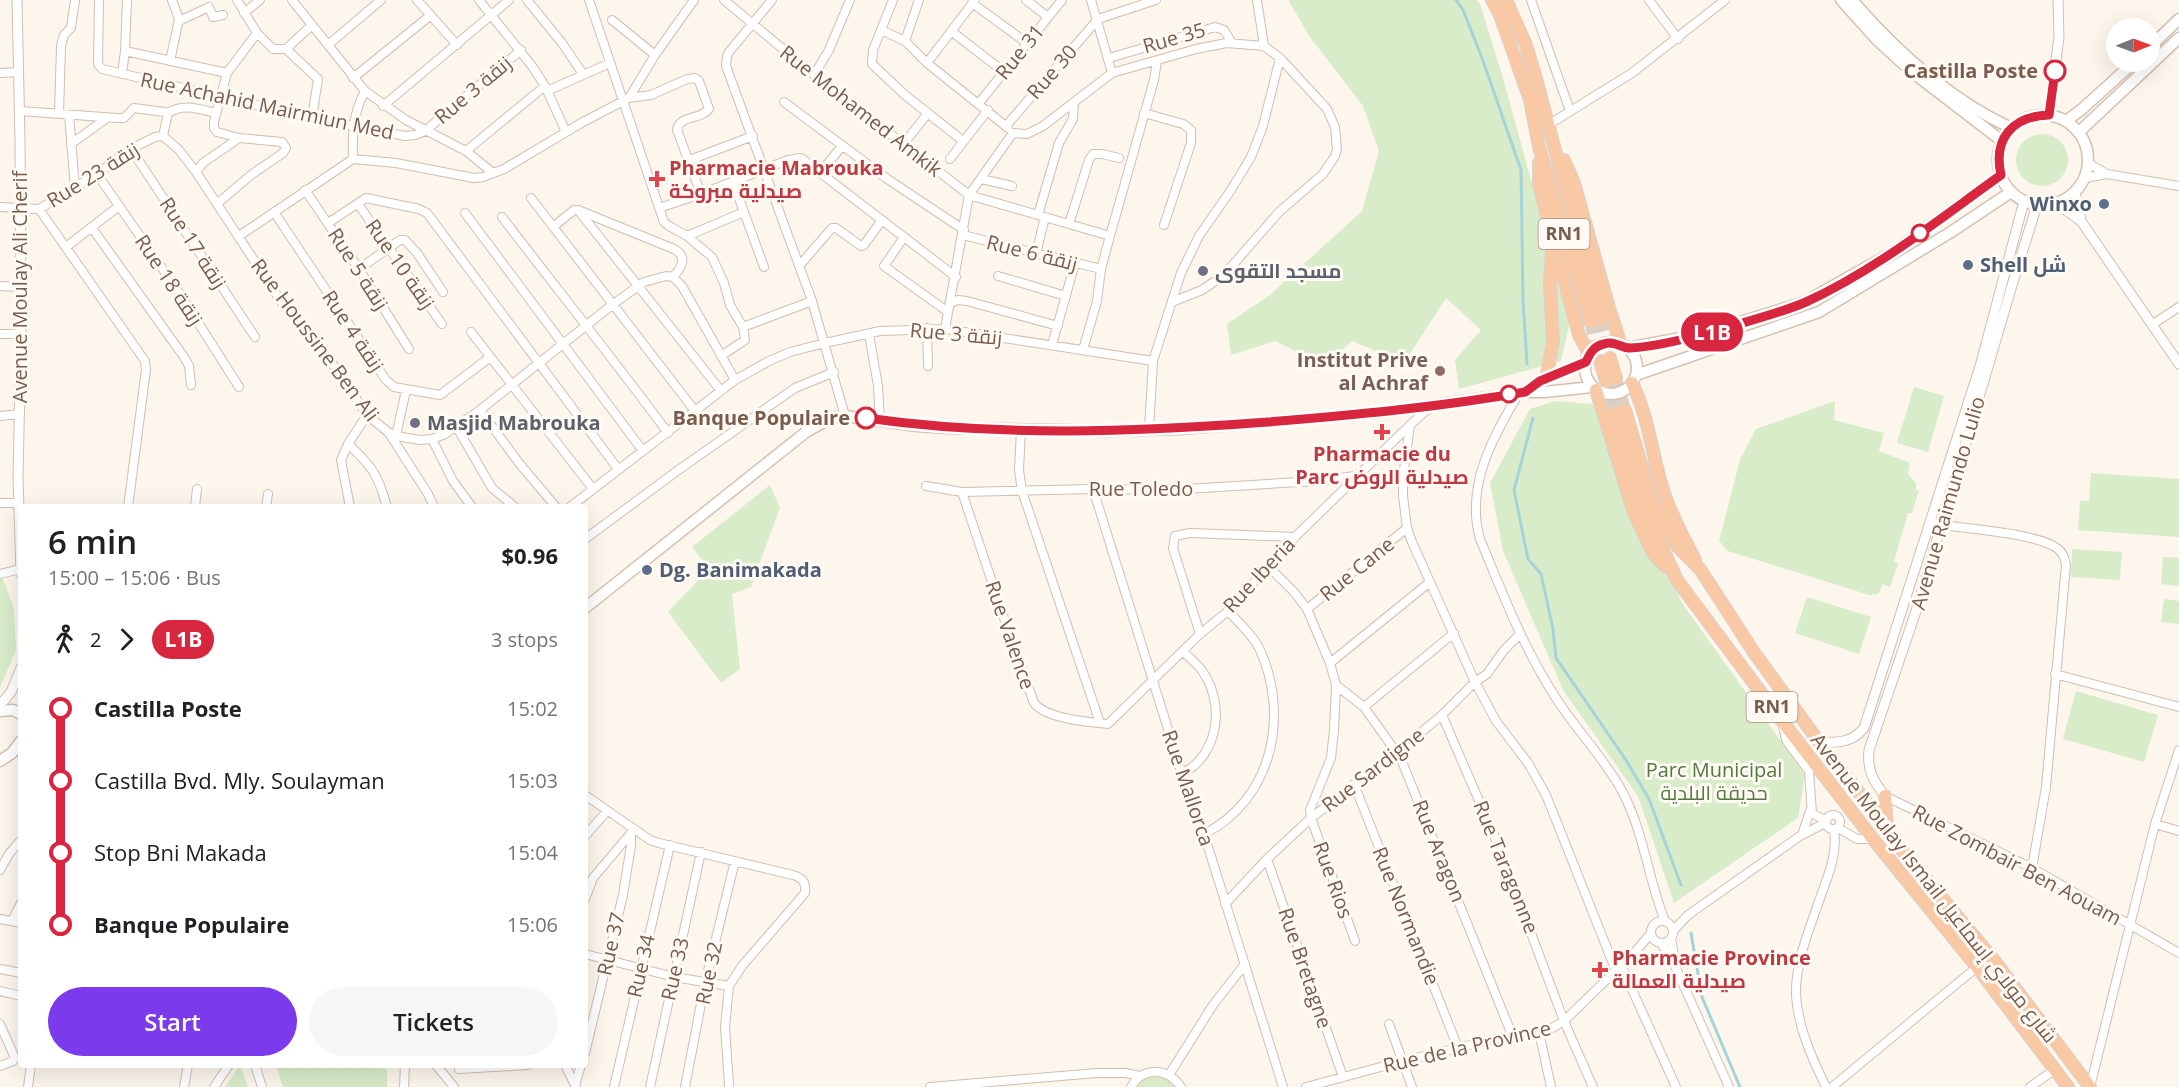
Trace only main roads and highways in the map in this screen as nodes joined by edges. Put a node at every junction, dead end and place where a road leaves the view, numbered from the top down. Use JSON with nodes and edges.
{"nodes":[{"id":1,"x":1492,"y":0,"type":"edge"},
{"id":2,"x":1506,"y":0,"type":"edge"},
{"id":3,"x":1841,"y":0,"type":"edge"},
{"id":4,"x":1852,"y":0,"type":"edge"},
{"id":5,"x":2179,"y":19,"type":"edge"},
{"id":6,"x":2160,"y":37,"type":"edge"},
{"id":7,"x":2179,"y":38,"type":"edge"},
{"id":8,"x":2123,"y":72,"type":"edge"},
{"id":9,"x":2066,"y":121,"type":"junction"},
{"id":10,"x":2011,"y":128,"type":"junction"},
{"id":11,"x":2079,"y":132,"type":"junction"},
{"id":12,"x":2002,"y":141,"type":"junction"},
{"id":13,"x":1554,"y":145,"type":"junction"},
{"id":14,"x":1539,"y":147,"type":"junction"},
{"id":15,"x":2001,"y":175,"type":"junction"},
{"id":16,"x":2011,"y":192,"type":"junction"},
{"id":17,"x":1553,"y":240,"type":"junction"},
{"id":18,"x":1624,"y":346,"type":"junction"},
{"id":19,"x":1596,"y":358,"type":"junction"},
{"id":20,"x":1546,"y":379,"type":"junction"},
{"id":21,"x":1611,"y":379,"type":"tunnel mouth"},
{"id":22,"x":1634,"y":379,"type":"junction"},
{"id":23,"x":1594,"y":388,"type":"junction"},
{"id":24,"x":1522,"y":392,"type":"junction"},
{"id":25,"x":1700,"y":569,"type":"junction"},
{"id":26,"x":1673,"y":574,"type":"junction"},
{"id":27,"x":588,"y":606,"type":"edge"},
{"id":28,"x":0,"y":711,"type":"edge"},
{"id":29,"x":18,"y":712,"type":"edge"},
{"id":30,"x":18,"y":744,"type":"edge"},
{"id":31,"x":0,"y":761,"type":"edge"},
{"id":32,"x":1885,"y":796,"type":"road end"},
{"id":33,"x":1887,"y":828,"type":"junction"},
{"id":34,"x":2068,"y":1087,"type":"edge"},
{"id":35,"x":2090,"y":1087,"type":"edge"}],
"edges":[{"from":1,"to":14,"type":"highway","number":"RN1"},
{"from":2,"to":13,"type":"highway","number":"RN1"},
{"from":3,"to":12,"type":"main road"},
{"from":4,"to":10,"type":"main road"},
{"from":5,"to":6,"type":"main road"},
{"from":7,"to":11,"type":"main road"},
{"from":8,"to":9,"type":"main road"},
{"from":9,"to":10,"type":"main road"},
{"from":9,"to":11,"type":"main road"},
{"from":10,"to":12,"type":"main road"},
{"from":11,"to":16,"type":"main road"},
{"from":12,"to":15,"type":"main road"},
{"from":13,"to":14,"type":"highway","number":"RN1"},
{"from":13,"to":18,"type":"highway"},
{"from":14,"to":17,"type":"highway"},
{"from":15,"to":16,"type":"main road"},
{"from":15,"to":18,"type":"main road"},
{"from":16,"to":22,"type":"main road"},
{"from":17,"to":19,"type":"highway"},
{"from":17,"to":20,"type":"highway"},
{"from":18,"to":19,"type":"main road"},
{"from":18,"to":22,"type":"main road"},
{"from":19,"to":20,"type":"main road"},
{"from":19,"to":21,"type":"highway"},
{"from":19,"to":23,"type":"main road"},
{"from":20,"to":24,"type":"main road"},
{"from":22,"to":23,"type":"main road"},
{"from":22,"to":25,"type":"highway"},
{"from":23,"to":24,"type":"main road"},
{"from":23,"to":26,"type":"highway"},
{"from":24,"to":27,"type":"main road"},
{"from":25,"to":26,"type":"highway","name":"Avenue Moulay Ismail شارع مولاي إسماعيل","number":"RN1"},
{"from":25,"to":33,"type":"highway","name":"Avenue Moulay Ismail شارع مولاي إسماعيل","number":"RN1"},
{"from":26,"to":34,"type":"highway","name":"Avenue Moulay Ismail شارع مولاي إسماعيل","number":"RN1"},
{"from":28,"to":29,"type":"main road"},
{"from":30,"to":31,"type":"main road"},
{"from":32,"to":33,"type":"highway"},
{"from":33,"to":35,"type":"highway","name":"Avenue Moulay Ismail شارع مولاي إسماعيل","number":"RN1"}]}
